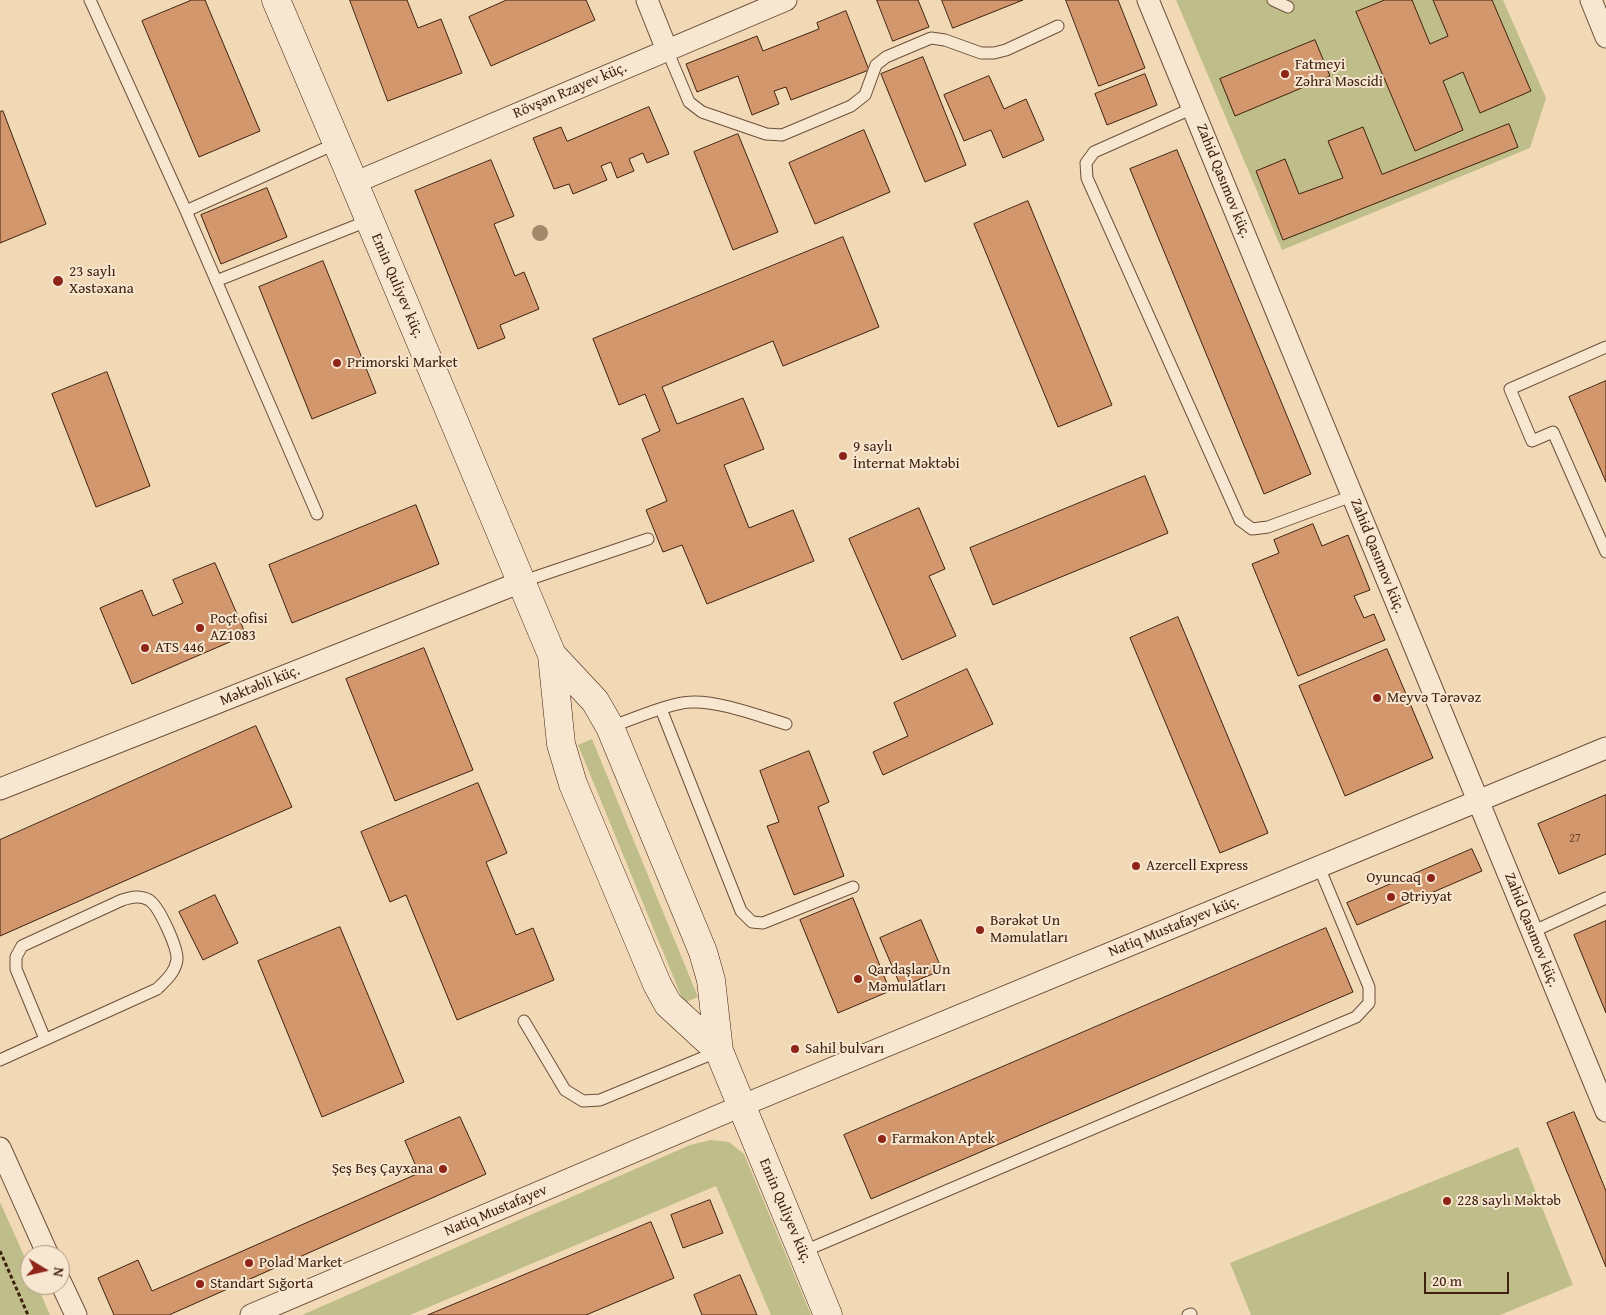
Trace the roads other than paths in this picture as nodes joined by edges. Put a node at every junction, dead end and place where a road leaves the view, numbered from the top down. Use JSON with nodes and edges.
{"nodes":[{"id":1,"x":90,"y":0,"type":"edge"},
{"id":2,"x":276,"y":0,"type":"edge"},
{"id":3,"x":648,"y":0,"type":"edge"},
{"id":4,"x":786,"y":0,"type":"edge"},
{"id":5,"x":1148,"y":0,"type":"edge"},
{"id":6,"x":1273,"y":0,"type":"edge"},
{"id":7,"x":1591,"y":0,"type":"edge"},
{"id":8,"x":1288,"y":7,"type":"dead end"},
{"id":9,"x":1058,"y":26,"type":"dead end"},
{"id":10,"x":1606,"y":36,"type":"edge"},
{"id":11,"x":667,"y":50,"type":"junction"},
{"id":12,"x":1193,"y":108,"type":"junction"},
{"id":13,"x":337,"y":143,"type":"junction"},
{"id":14,"x":354,"y":183,"type":"junction"},
{"id":15,"x":186,"y":211,"type":"junction"},
{"id":16,"x":370,"y":220,"type":"junction"},
{"id":17,"x":216,"y":280,"type":"junction"},
{"id":18,"x":1606,"y":347,"type":"edge"},
{"id":19,"x":1352,"y":496,"type":"junction"},
{"id":20,"x":317,"y":514,"type":"dead end"},
{"id":21,"x":648,"y":539,"type":"dead end"},
{"id":22,"x":1606,"y":552,"type":"edge"},
{"id":23,"x":521,"y":582,"type":"junction"},
{"id":24,"x":552,"y":655,"type":"junction"},
{"id":25,"x":661,"y":709,"type":"junction"},
{"id":26,"x":786,"y":724,"type":"dead end"},
{"id":27,"x":610,"y":727,"type":"junction"},
{"id":28,"x":1606,"y":748,"type":"edge"},
{"id":29,"x":0,"y":789,"type":"edge"},
{"id":30,"x":1478,"y":800,"type":"junction"},
{"id":31,"x":1319,"y":867,"type":"junction"},
{"id":32,"x":853,"y":887,"type":"dead end"},
{"id":33,"x":1606,"y":898,"type":"edge"},
{"id":34,"x":1532,"y":932,"type":"junction"},
{"id":35,"x":524,"y":1021,"type":"dead end"},
{"id":36,"x":46,"y":1040,"type":"junction"},
{"id":37,"x":719,"y":1051,"type":"junction"},
{"id":38,"x":0,"y":1060,"type":"edge"},
{"id":39,"x":741,"y":1106,"type":"junction"},
{"id":40,"x":1606,"y":1111,"type":"edge"},
{"id":41,"x":0,"y":1148,"type":"edge"},
{"id":42,"x":44,"y":1245,"type":"edge"},
{"id":43,"x":802,"y":1252,"type":"junction"},
{"id":44,"x":67,"y":1295,"type":"edge"},
{"id":45,"x":76,"y":1315,"type":"edge"},
{"id":46,"x":251,"y":1315,"type":"edge"},
{"id":47,"x":828,"y":1315,"type":"edge"}],
"edges":[{"from":1,"to":15,"type":"lane"},
{"from":2,"to":13,"type":"street","name":"Emin Quliyev küç."},
{"from":3,"to":11,"type":"street"},
{"from":4,"to":11,"type":"street","name":"Rövşən Rzayev küç."},
{"from":5,"to":12,"type":"street","name":"Zahid Qasımov küç."},
{"from":6,"to":8,"type":"lane"},
{"from":7,"to":10,"type":"street"},
{"from":9,"to":11,"type":"lane"},
{"from":11,"to":14,"type":"street","name":"Rövşən Rzayev küç."},
{"from":12,"to":19,"type":"street","name":"Zahid Qasımov küç."},
{"from":12,"to":19,"type":"lane"},
{"from":13,"to":14,"type":"street","name":"Emin Quliyev küç."},
{"from":13,"to":15,"type":"lane"},
{"from":14,"to":16,"type":"street","name":"Emin Quliyev küç."},
{"from":15,"to":17,"type":"lane"},
{"from":16,"to":17,"type":"lane"},
{"from":16,"to":23,"type":"street","name":"Emin Quliyev küç."},
{"from":17,"to":20,"type":"lane"},
{"from":18,"to":22,"type":"lane"},
{"from":19,"to":30,"type":"street","name":"Zahid Qasımov küç."},
{"from":21,"to":23,"type":"lane"},
{"from":23,"to":24,"type":"street","name":"Emin Quliyev küç."},
{"from":23,"to":29,"type":"street","name":"Məktəbli küç."},
{"from":24,"to":27,"type":"street"},
{"from":24,"to":37,"type":"street"},
{"from":25,"to":26,"type":"lane"},
{"from":25,"to":27,"type":"lane"},
{"from":25,"to":32,"type":"lane"},
{"from":27,"to":37,"type":"street"},
{"from":28,"to":30,"type":"street","name":"Natiq Mustafayev küç."},
{"from":30,"to":31,"type":"street","name":"Natiq Mustafayev küç."},
{"from":30,"to":34,"type":"street","name":"Zahid Qasımov küç."},
{"from":31,"to":39,"type":"street","name":"Natiq Mustafayev küç."},
{"from":31,"to":43,"type":"lane"},
{"from":33,"to":34,"type":"lane"},
{"from":34,"to":40,"type":"street","name":"Zahid Qasımov küç."},
{"from":35,"to":37,"type":"lane"},
{"from":36,"to":36,"type":"lane"},
{"from":36,"to":38,"type":"lane"},
{"from":37,"to":39,"type":"street","name":"Emin Quliyev küç."},
{"from":39,"to":43,"type":"street","name":"Emin Quliyev küç."},
{"from":39,"to":46,"type":"street","name":"Natiq Mustafayev"},
{"from":41,"to":42,"type":"street"},
{"from":43,"to":47,"type":"street","name":"Emin Quliyev küç."},
{"from":44,"to":45,"type":"street"}]}
